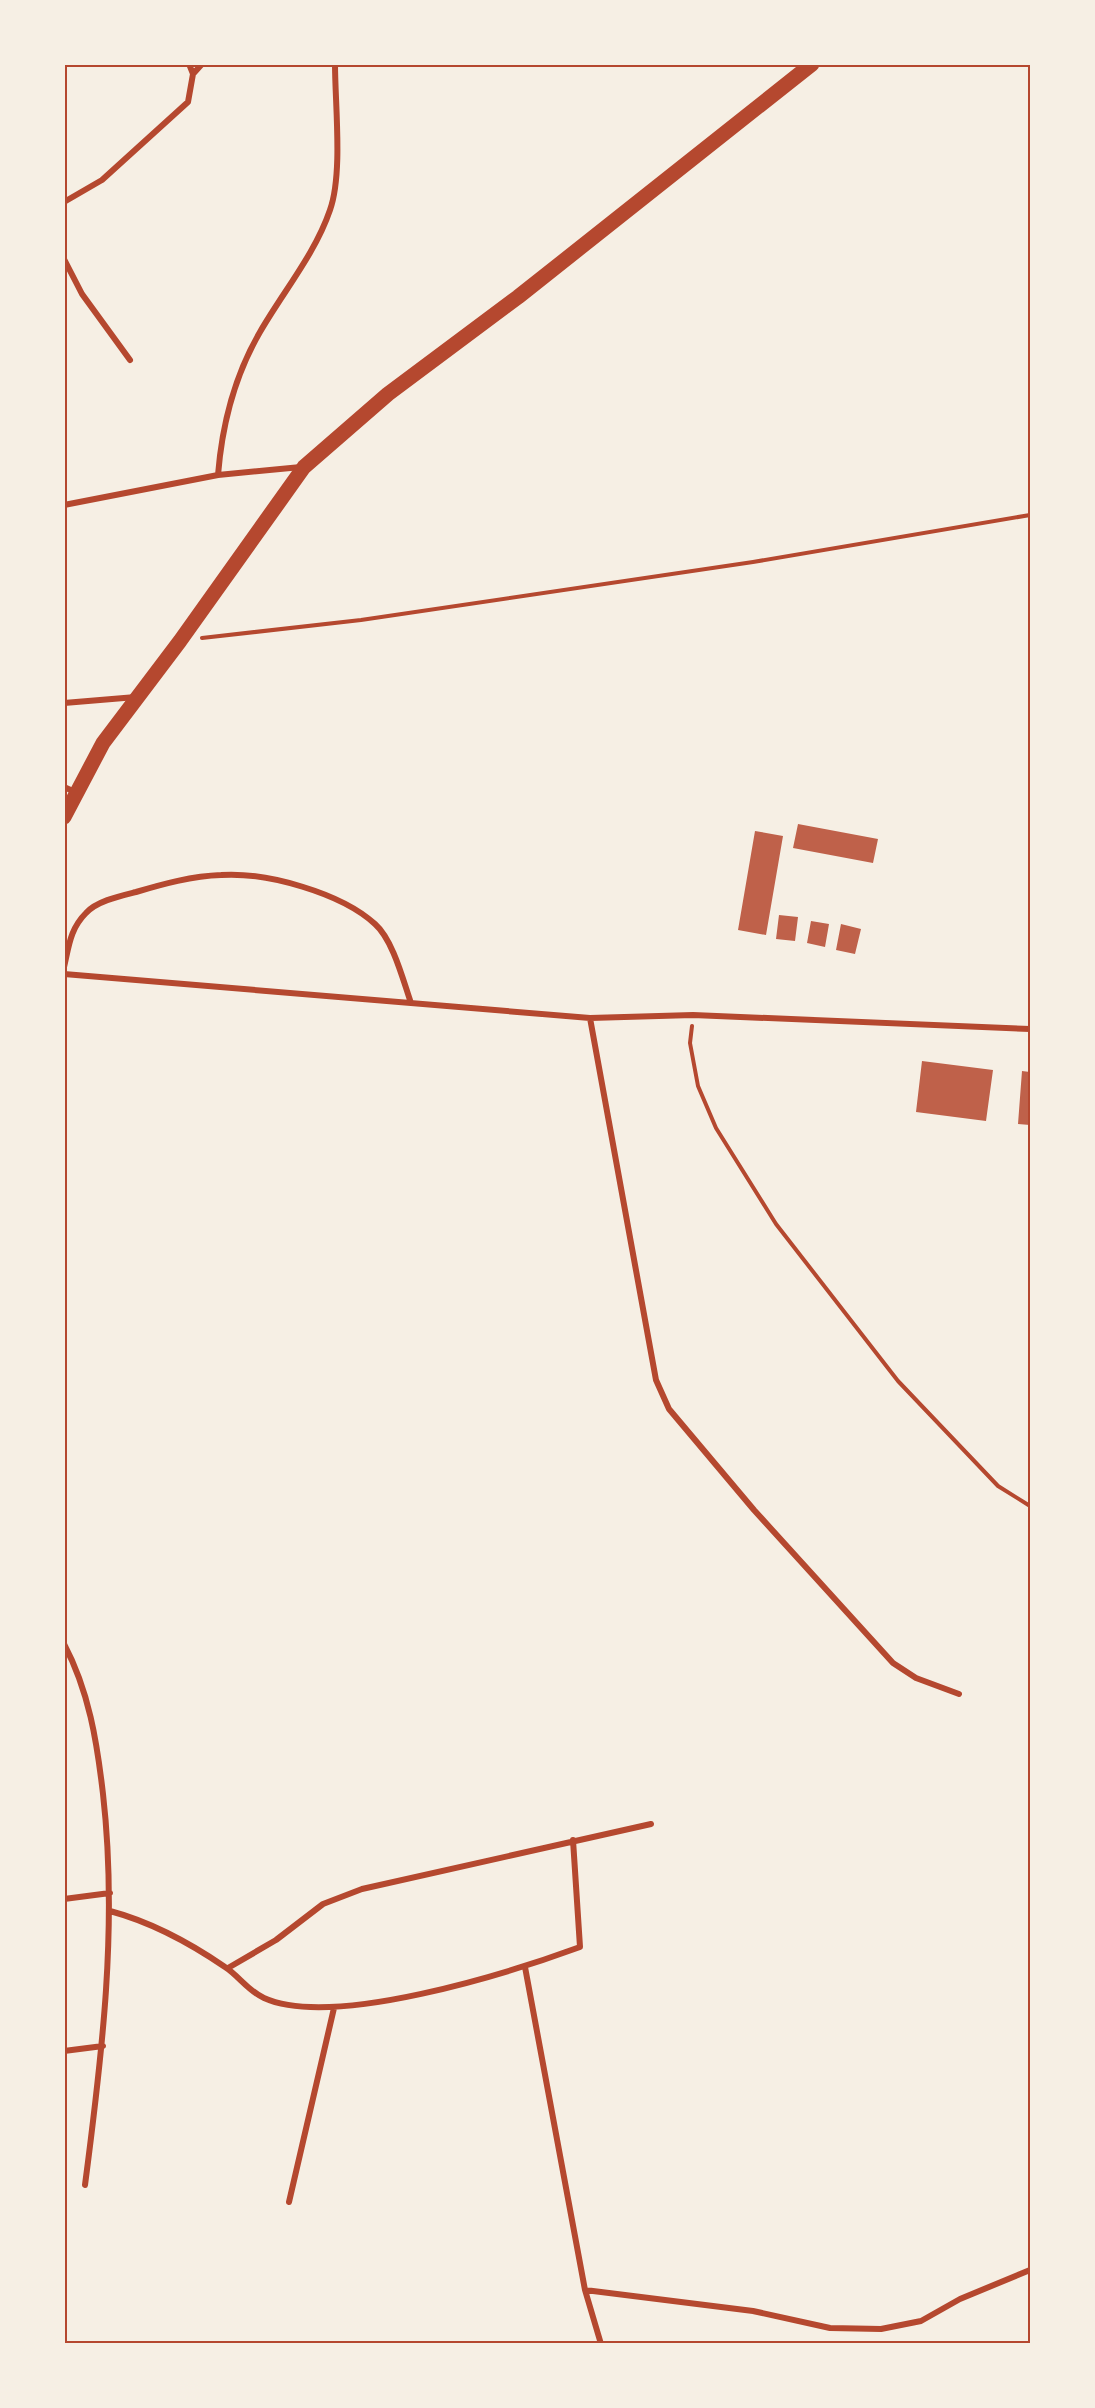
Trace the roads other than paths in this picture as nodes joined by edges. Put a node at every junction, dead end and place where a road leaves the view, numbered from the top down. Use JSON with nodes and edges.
{"nodes":[{"id":1,"x":167,"y":64,"type":"edge"},
{"id":2,"x":181,"y":64,"type":"edge"},
{"id":3,"x":189,"y":64,"type":"edge"},
{"id":4,"x":202,"y":64,"type":"edge"},
{"id":5,"x":335,"y":64,"type":"edge"},
{"id":6,"x":812,"y":64,"type":"edge"},
{"id":7,"x":193,"y":74,"type":"junction"},
{"id":8,"x":64,"y":202,"type":"edge"},
{"id":9,"x":64,"y":260,"type":"edge"},
{"id":10,"x":130,"y":360,"type":"dead end"},
{"id":11,"x":304,"y":467,"type":"junction"},
{"id":12,"x":218,"y":475,"type":"junction"},
{"id":13,"x":64,"y":505,"type":"edge"},
{"id":14,"x":136,"y":697,"type":"junction"},
{"id":15,"x":64,"y":703,"type":"edge"},
{"id":16,"x":70,"y":790,"type":"edge"},
{"id":17,"x":64,"y":817,"type":"edge"},
{"id":18,"x":64,"y":967,"type":"edge"},
{"id":19,"x":64,"y":974,"type":"edge"},
{"id":20,"x":411,"y":1003,"type":"junction"},
{"id":21,"x":590,"y":1018,"type":"junction"},
{"id":22,"x":1030,"y":1029,"type":"edge"},
{"id":23,"x":64,"y":1644,"type":"edge"},
{"id":24,"x":959,"y":1694,"type":"dead end"},
{"id":25,"x":651,"y":1824,"type":"dead end"},
{"id":26,"x":573,"y":1840,"type":"junction"},
{"id":27,"x":110,"y":1893,"type":"junction"},
{"id":28,"x":64,"y":1899,"type":"edge"},
{"id":29,"x":110,"y":1911,"type":"junction"},
{"id":30,"x":525,"y":1967,"type":"junction"},
{"id":31,"x":228,"y":1968,"type":"junction"},
{"id":32,"x":334,"y":2008,"type":"junction"},
{"id":33,"x":103,"y":2046,"type":"junction"},
{"id":34,"x":64,"y":2051,"type":"edge"},
{"id":35,"x":85,"y":2185,"type":"dead end"},
{"id":36,"x":289,"y":2202,"type":"dead end"},
{"id":37,"x":1030,"y":2270,"type":"edge"},
{"id":38,"x":585,"y":2290,"type":"junction"},
{"id":39,"x":601,"y":2343,"type":"edge"}],
"edges":[{"from":1,"to":2,"type":"street"},
{"from":3,"to":7,"type":"street"},
{"from":4,"to":7,"type":"street"},
{"from":5,"to":12,"type":"street"},
{"from":6,"to":11,"type":"main road"},
{"from":7,"to":8,"type":"street"},
{"from":9,"to":10,"type":"street"},
{"from":11,"to":12,"type":"street"},
{"from":11,"to":14,"type":"main road"},
{"from":12,"to":13,"type":"street"},
{"from":14,"to":15,"type":"street"},
{"from":14,"to":16,"type":"main road"},
{"from":16,"to":17,"type":"main road"},
{"from":18,"to":20,"type":"street"},
{"from":19,"to":20,"type":"street"},
{"from":20,"to":21,"type":"street"},
{"from":21,"to":22,"type":"street"},
{"from":21,"to":24,"type":"street"},
{"from":23,"to":27,"type":"street"},
{"from":25,"to":26,"type":"street"},
{"from":26,"to":30,"type":"street"},
{"from":26,"to":31,"type":"street"},
{"from":27,"to":28,"type":"street"},
{"from":27,"to":29,"type":"street"},
{"from":29,"to":31,"type":"street"},
{"from":29,"to":33,"type":"street"},
{"from":30,"to":32,"type":"street"},
{"from":30,"to":38,"type":"street"},
{"from":31,"to":32,"type":"street"},
{"from":32,"to":36,"type":"street"},
{"from":33,"to":34,"type":"street"},
{"from":33,"to":35,"type":"street"},
{"from":37,"to":38,"type":"street"},
{"from":38,"to":39,"type":"street"}]}
